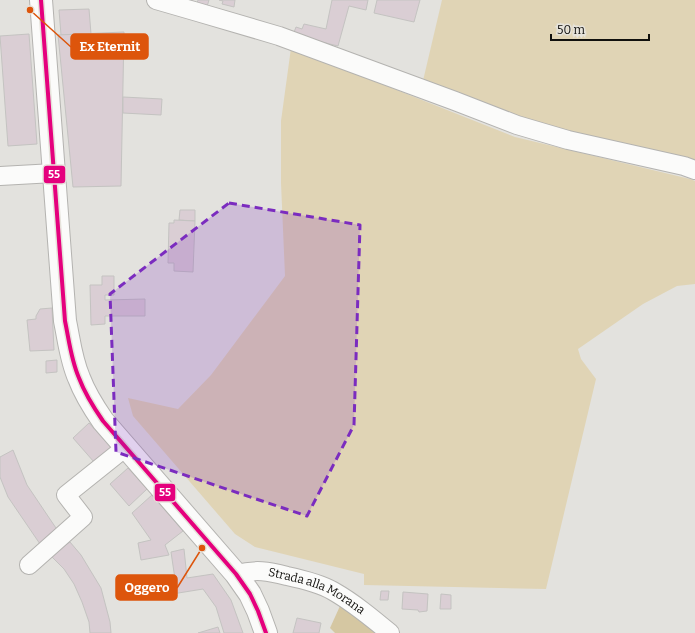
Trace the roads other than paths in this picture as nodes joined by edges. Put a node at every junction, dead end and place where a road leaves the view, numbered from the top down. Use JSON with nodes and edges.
{"nodes":[{"id":1,"x":41,"y":0,"type":"edge"},
{"id":2,"x":156,"y":0,"type":"edge"},
{"id":3,"x":695,"y":170,"type":"edge"},
{"id":4,"x":54,"y":173,"type":"junction"},
{"id":5,"x":0,"y":176,"type":"edge"},
{"id":6,"x":126,"y":448,"type":"junction"},
{"id":7,"x":29,"y":565,"type":"dead end"},
{"id":8,"x":236,"y":574,"type":"junction"},
{"id":9,"x":266,"y":633,"type":"edge"},
{"id":10,"x":390,"y":633,"type":"edge"}],
"edges":[{"from":1,"to":4,"type":"main road"},
{"from":2,"to":3,"type":"street"},
{"from":4,"to":5,"type":"street"},
{"from":4,"to":6,"type":"main road"},
{"from":6,"to":7,"type":"street"},
{"from":6,"to":8,"type":"main road"},
{"from":8,"to":9,"type":"main road"},
{"from":8,"to":10,"type":"street","name":"Strada alla Morana"}]}
